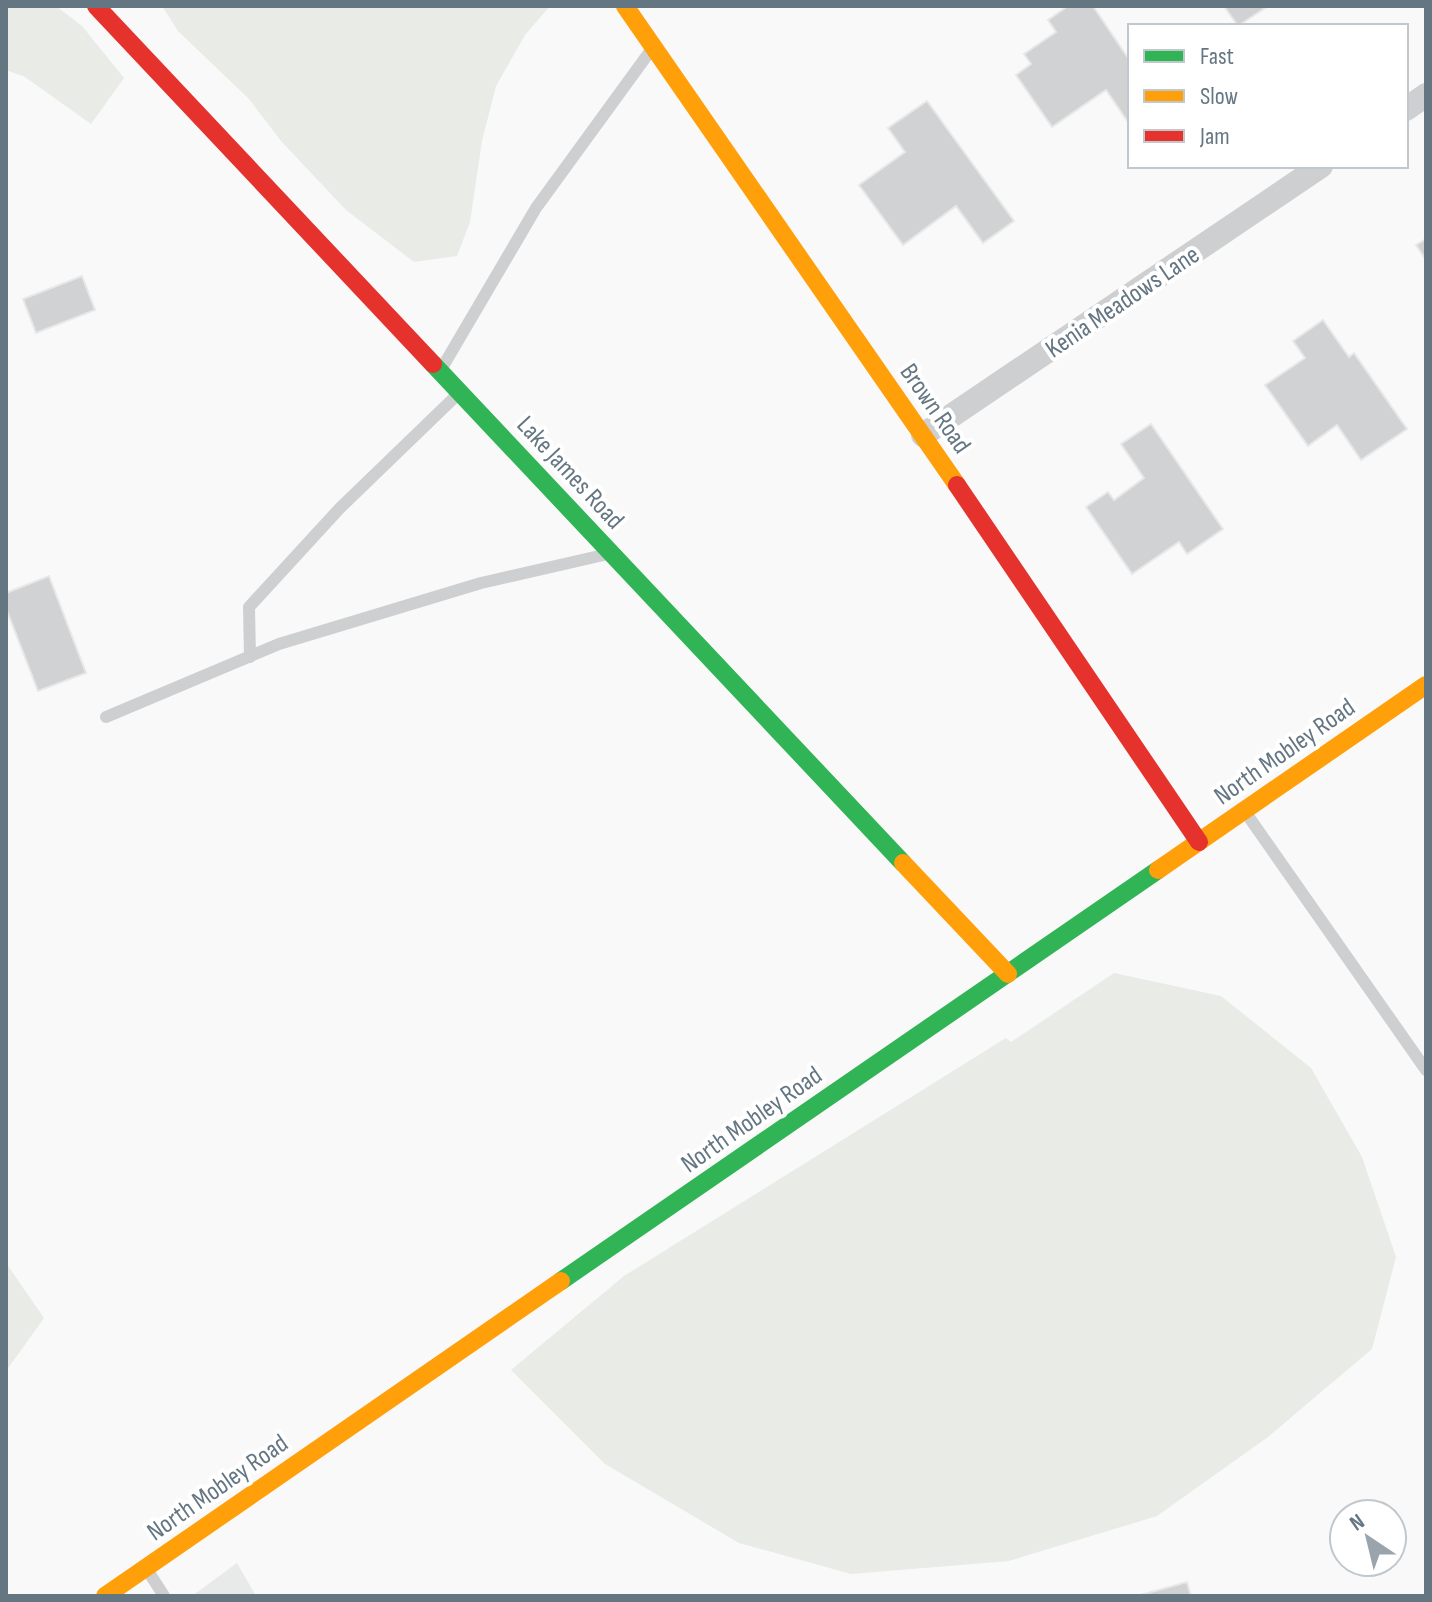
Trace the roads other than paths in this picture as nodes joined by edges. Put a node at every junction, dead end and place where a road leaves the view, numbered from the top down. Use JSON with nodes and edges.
{"nodes":[{"id":1,"x":96,"y":6,"type":"edge"},
{"id":2,"x":625,"y":6,"type":"edge"},
{"id":3,"x":653,"y":47,"type":"junction"},
{"id":4,"x":1426,"y":95,"type":"edge"},
{"id":5,"x":1408,"y":108,"type":"edge"},
{"id":6,"x":1318,"y":168,"type":"edge"},
{"id":7,"x":440,"y":371,"type":"junction"},
{"id":8,"x":460,"y":392,"type":"junction"},
{"id":9,"x":923,"y":435,"type":"junction"},
{"id":10,"x":612,"y":553,"type":"junction"},
{"id":11,"x":250,"y":657,"type":"junction"},
{"id":12,"x":1426,"y":685,"type":"edge"},
{"id":13,"x":106,"y":717,"type":"dead end"},
{"id":14,"x":1244,"y":811,"type":"junction"},
{"id":15,"x":1199,"y":842,"type":"junction"},
{"id":16,"x":1008,"y":974,"type":"junction"},
{"id":17,"x":1426,"y":1070,"type":"edge"},
{"id":18,"x":146,"y":1568,"type":"junction"},
{"id":19,"x":105,"y":1596,"type":"edge"},
{"id":20,"x":164,"y":1596,"type":"edge"}],
"edges":[{"from":1,"to":7,"type":"street","name":"Lake James Road"},
{"from":2,"to":3,"type":"street","name":"Brown Road"},
{"from":3,"to":7,"type":"lane"},
{"from":3,"to":9,"type":"street","name":"Brown Road"},
{"from":4,"to":5,"type":"street"},
{"from":6,"to":9,"type":"street","name":"Kenia Meadows Lane"},
{"from":7,"to":8,"type":"street","name":"Lake James Road"},
{"from":8,"to":10,"type":"street","name":"Lake James Road"},
{"from":8,"to":11,"type":"lane"},
{"from":9,"to":15,"type":"street","name":"Brown Road"},
{"from":10,"to":11,"type":"lane"},
{"from":10,"to":16,"type":"street","name":"Lake James Road"},
{"from":11,"to":13,"type":"lane"},
{"from":12,"to":14,"type":"street","name":"North Mobley Road"},
{"from":14,"to":15,"type":"street","name":"North Mobley Road"},
{"from":14,"to":17,"type":"lane"},
{"from":15,"to":16,"type":"street","name":"North Mobley Road"},
{"from":16,"to":18,"type":"street","name":"North Mobley Road"},
{"from":18,"to":19,"type":"street","name":"North Mobley Road"},
{"from":18,"to":20,"type":"lane"}]}
